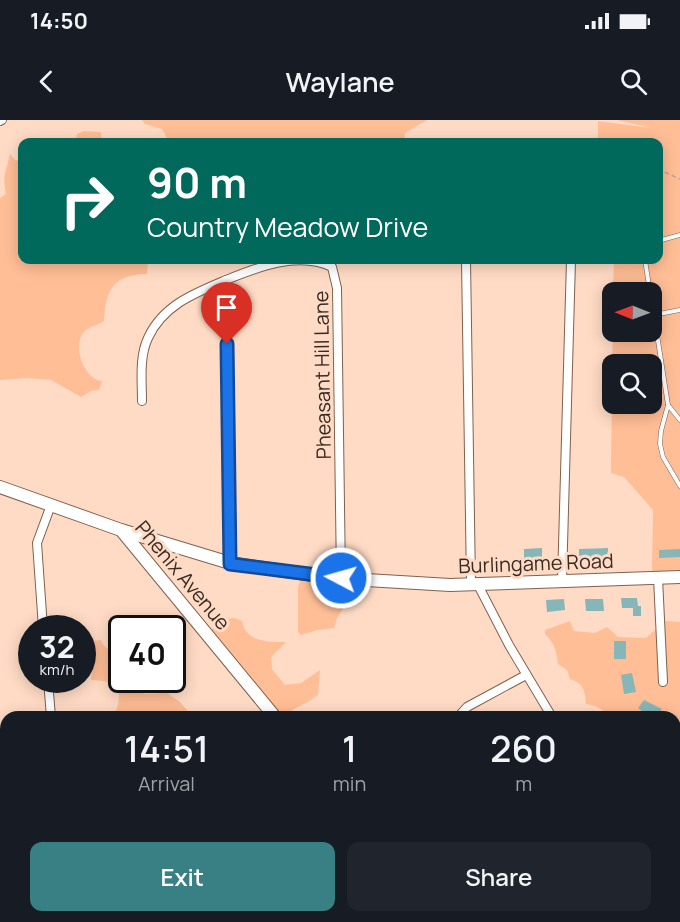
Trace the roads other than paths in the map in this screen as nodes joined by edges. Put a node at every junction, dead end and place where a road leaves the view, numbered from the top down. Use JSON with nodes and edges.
{"nodes":[{"id":1,"x":680,"y":235,"type":"edge"},
{"id":2,"x":663,"y":240,"type":"edge"},
{"id":3,"x":278,"y":264,"type":"edge"},
{"id":4,"x":326,"y":264,"type":"edge"},
{"id":5,"x":466,"y":264,"type":"edge"},
{"id":6,"x":570,"y":264,"type":"edge"},
{"id":7,"x":646,"y":264,"type":"edge"},
{"id":8,"x":226,"y":280,"type":"junction"},
{"id":9,"x":649,"y":282,"type":"edge"},
{"id":10,"x":680,"y":310,"type":"edge"},
{"id":11,"x":662,"y":313,"type":"edge"},
{"id":12,"x":658,"y":342,"type":"edge"},
{"id":13,"x":142,"y":401,"type":"dead end"},
{"id":14,"x":668,"y":405,"type":"junction"},
{"id":15,"x":680,"y":420,"type":"edge"},
{"id":16,"x":680,"y":483,"type":"edge"},
{"id":17,"x":0,"y":487,"type":"edge"},
{"id":18,"x":51,"y":504,"type":"junction"},
{"id":19,"x":121,"y":530,"type":"junction"},
{"id":20,"x":230,"y":564,"type":"junction"},
{"id":21,"x":680,"y":577,"type":"edge"},
{"id":22,"x":341,"y":578,"type":"junction"},
{"id":23,"x":658,"y":578,"type":"junction"},
{"id":24,"x":562,"y":581,"type":"junction"},
{"id":25,"x":474,"y":584,"type":"junction"},
{"id":26,"x":43,"y":615,"type":"edge"},
{"id":27,"x":526,"y":675,"type":"junction"},
{"id":28,"x":663,"y":682,"type":"dead end"},
{"id":29,"x":49,"y":693,"type":"edge"},
{"id":30,"x":51,"y":711,"type":"edge"},
{"id":31,"x":270,"y":711,"type":"edge"},
{"id":32,"x":463,"y":711,"type":"edge"},
{"id":33,"x":548,"y":711,"type":"edge"}],
"edges":[{"from":1,"to":2,"type":"lane"},
{"from":3,"to":8,"type":"street","name":"Pheasant Hill Lane"},
{"from":4,"to":22,"type":"street","name":"Pheasant Hill Lane"},
{"from":5,"to":25,"type":"street"},
{"from":6,"to":24,"type":"street"},
{"from":7,"to":9,"type":"lane"},
{"from":8,"to":13,"type":"street","name":"Pheasant Hill Lane"},
{"from":8,"to":20,"type":"street"},
{"from":10,"to":11,"type":"lane"},
{"from":12,"to":14,"type":"lane"},
{"from":14,"to":15,"type":"lane"},
{"from":14,"to":16,"type":"lane"},
{"from":17,"to":18,"type":"street","name":"Phenix Avenue"},
{"from":18,"to":19,"type":"street","name":"Phenix Avenue"},
{"from":18,"to":26,"type":"street"},
{"from":19,"to":20,"type":"street","name":"Burlingame Road"},
{"from":19,"to":31,"type":"street","name":"Phenix Avenue"},
{"from":20,"to":22,"type":"street","name":"Burlingame Road"},
{"from":21,"to":23,"type":"street","name":"Burlingame Road"},
{"from":22,"to":25,"type":"street","name":"Burlingame Road"},
{"from":23,"to":24,"type":"street","name":"Burlingame Road"},
{"from":23,"to":28,"type":"street"},
{"from":24,"to":25,"type":"street","name":"Burlingame Road"},
{"from":25,"to":27,"type":"street"},
{"from":27,"to":32,"type":"street"},
{"from":27,"to":33,"type":"street"},
{"from":29,"to":30,"type":"street"}]}
